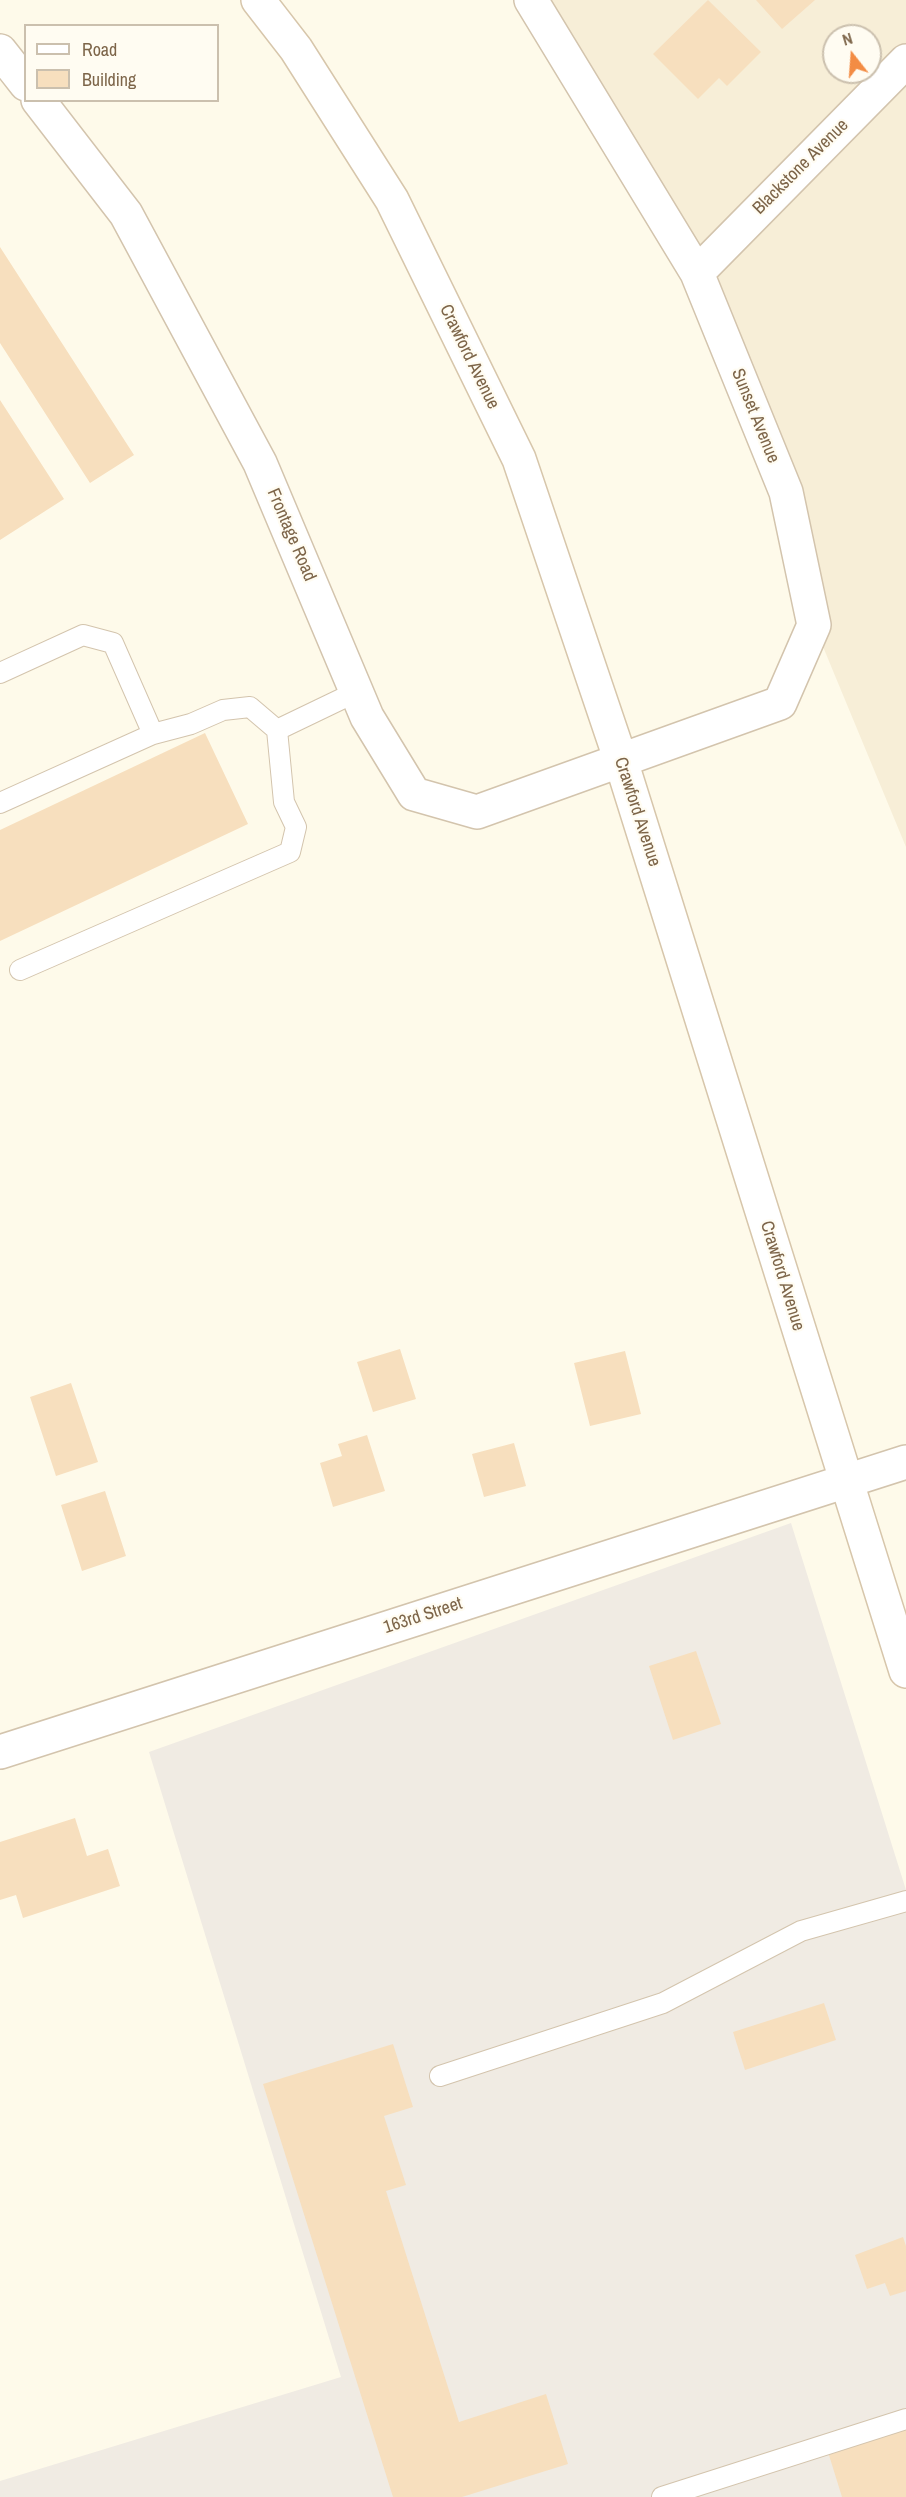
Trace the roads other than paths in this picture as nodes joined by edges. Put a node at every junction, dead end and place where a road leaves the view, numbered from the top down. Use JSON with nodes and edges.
{"nodes":[{"id":1,"x":258,"y":0,"type":"edge"},
{"id":2,"x":531,"y":0,"type":"edge"},
{"id":3,"x":0,"y":51,"type":"edge"},
{"id":4,"x":906,"y":61,"type":"edge"},
{"id":5,"x":24,"y":81,"type":"edge"},
{"id":6,"x":40,"y":102,"type":"edge"},
{"id":7,"x":697,"y":273,"type":"junction"},
{"id":8,"x":0,"y":673,"type":"edge"},
{"id":9,"x":356,"y":692,"type":"junction"},
{"id":10,"x":277,"y":730,"type":"junction"},
{"id":11,"x":153,"y":734,"type":"junction"},
{"id":12,"x":621,"y":761,"type":"junction"},
{"id":13,"x":0,"y":803,"type":"edge"},
{"id":14,"x":20,"y":970,"type":"dead end"},
{"id":15,"x":906,"y":1462,"type":"edge"},
{"id":16,"x":846,"y":1480,"type":"junction"},
{"id":17,"x":906,"y":1671,"type":"edge"},
{"id":18,"x":0,"y":1752,"type":"edge"},
{"id":19,"x":906,"y":1901,"type":"edge"},
{"id":20,"x":440,"y":2076,"type":"dead end"},
{"id":21,"x":906,"y":2419,"type":"edge"},
{"id":22,"x":662,"y":2497,"type":"edge"}],
"edges":[{"from":1,"to":12,"type":"street","name":"Crawford Avenue"},
{"from":2,"to":7,"type":"street","name":"Sunset Avenue"},
{"from":3,"to":5,"type":"street"},
{"from":4,"to":7,"type":"street","name":"Blackstone Avenue"},
{"from":6,"to":9,"type":"street","name":"Frontage Road"},
{"from":7,"to":12,"type":"street","name":"Sunset Avenue"},
{"from":8,"to":11,"type":"lane"},
{"from":9,"to":10,"type":"lane"},
{"from":9,"to":12,"type":"street","name":"Frontage Road"},
{"from":10,"to":11,"type":"lane"},
{"from":10,"to":14,"type":"lane"},
{"from":11,"to":13,"type":"lane"},
{"from":12,"to":16,"type":"street","name":"Crawford Avenue"},
{"from":15,"to":16,"type":"street","name":"163rd Street"},
{"from":16,"to":17,"type":"street","name":"Crawford Avenue"},
{"from":16,"to":18,"type":"street","name":"163rd Street"},
{"from":19,"to":20,"type":"lane"},
{"from":21,"to":22,"type":"lane"}]}
